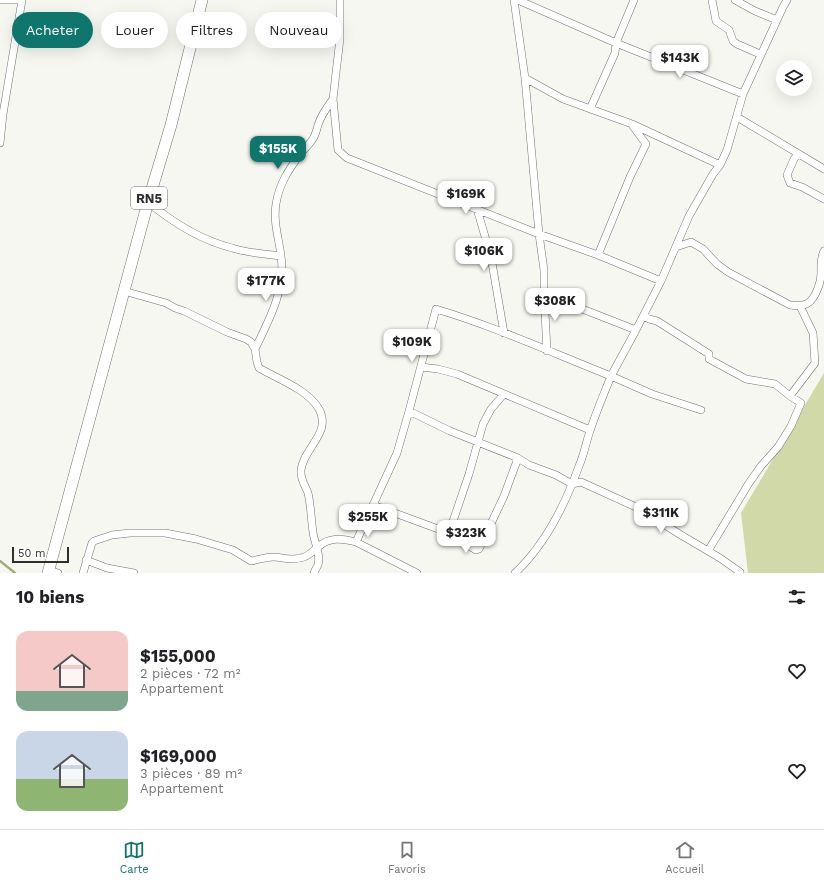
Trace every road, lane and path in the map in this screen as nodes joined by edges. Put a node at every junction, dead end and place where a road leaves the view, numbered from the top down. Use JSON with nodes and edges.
{"nodes":[{"id":1,"x":0,"y":0,"type":"edge"},
{"id":2,"x":22,"y":0,"type":"edge"},
{"id":3,"x":202,"y":0,"type":"edge"},
{"id":4,"x":340,"y":0,"type":"edge"},
{"id":5,"x":514,"y":0,"type":"edge"},
{"id":6,"x":518,"y":0,"type":"edge"},
{"id":7,"x":634,"y":0,"type":"edge"},
{"id":8,"x":712,"y":0,"type":"edge"},
{"id":9,"x":735,"y":0,"type":"edge"},
{"id":10,"x":787,"y":0,"type":"edge"},
{"id":11,"x":777,"y":20,"type":"junction"},
{"id":12,"x":616,"y":43,"type":"junction"},
{"id":13,"x":760,"y":54,"type":"junction"},
{"id":14,"x":525,"y":78,"type":"junction"},
{"id":15,"x":743,"y":94,"type":"junction"},
{"id":16,"x":333,"y":99,"type":"junction"},
{"id":17,"x":590,"y":109,"type":"junction"},
{"id":18,"x":738,"y":117,"type":"junction"},
{"id":19,"x":632,"y":124,"type":"junction"},
{"id":20,"x":0,"y":143,"type":"edge"},
{"id":21,"x":798,"y":154,"type":"junction"},
{"id":22,"x":720,"y":165,"type":"junction"},
{"id":23,"x":824,"y":169,"type":"edge"},
{"id":24,"x":824,"y":199,"type":"edge"},
{"id":25,"x":148,"y":202,"type":"junction"},
{"id":26,"x":477,"y":209,"type":"junction"},
{"id":27,"x":539,"y":234,"type":"junction"},
{"id":28,"x":676,"y":247,"type":"junction"},
{"id":29,"x":824,"y":251,"type":"edge"},
{"id":30,"x":598,"y":255,"type":"junction"},
{"id":31,"x":281,"y":256,"type":"junction"},
{"id":32,"x":823,"y":275,"type":"edge"},
{"id":33,"x":661,"y":281,"type":"junction"},
{"id":34,"x":124,"y":291,"type":"junction"},
{"id":35,"x":544,"y":294,"type":"junction"},
{"id":36,"x":800,"y":306,"type":"junction"},
{"id":37,"x":644,"y":316,"type":"junction"},
{"id":38,"x":636,"y":330,"type":"junction"},
{"id":39,"x":504,"y":333,"type":"junction"},
{"id":40,"x":255,"y":348,"type":"junction"},
{"id":41,"x":547,"y":351,"type":"junction"},
{"id":42,"x":421,"y":367,"type":"junction"},
{"id":43,"x":611,"y":376,"type":"junction"},
{"id":44,"x":504,"y":394,"type":"junction"},
{"id":45,"x":790,"y":396,"type":"junction"},
{"id":46,"x":701,"y":410,"type":"dead end"},
{"id":47,"x":409,"y":411,"type":"junction"},
{"id":48,"x":590,"y":430,"type":"junction"},
{"id":49,"x":477,"y":441,"type":"junction"},
{"id":50,"x":518,"y":458,"type":"junction"},
{"id":51,"x":572,"y":484,"type":"junction"},
{"id":52,"x":373,"y":504,"type":"junction"},
{"id":53,"x":449,"y":533,"type":"junction"},
{"id":54,"x":356,"y":542,"type":"junction"},
{"id":55,"x":317,"y":547,"type":"junction"},
{"id":56,"x":708,"y":551,"type":"junction"},
{"id":57,"x":86,"y":560,"type":"junction"},
{"id":58,"x":51,"y":572,"type":"edge"},
{"id":59,"x":740,"y":572,"type":"edge"},
{"id":60,"x":83,"y":573,"type":"edge"},
{"id":61,"x":134,"y":573,"type":"edge"},
{"id":62,"x":314,"y":573,"type":"edge"},
{"id":63,"x":417,"y":573,"type":"edge"},
{"id":64,"x":515,"y":573,"type":"edge"}],
"edges":[{"from":1,"to":2,"type":"street"},
{"from":2,"to":20,"type":"street"},
{"from":3,"to":25,"type":"highway","number":"RN5"},
{"from":4,"to":16,"type":"street"},
{"from":5,"to":14,"type":"street"},
{"from":6,"to":12,"type":"street"},
{"from":7,"to":12,"type":"street"},
{"from":8,"to":13,"type":"street"},
{"from":9,"to":11,"type":"street"},
{"from":10,"to":11,"type":"street"},
{"from":11,"to":13,"type":"street"},
{"from":12,"to":15,"type":"street"},
{"from":12,"to":17,"type":"street"},
{"from":13,"to":15,"type":"street"},
{"from":14,"to":17,"type":"street"},
{"from":14,"to":27,"type":"street"},
{"from":15,"to":18,"type":"street"},
{"from":16,"to":26,"type":"street"},
{"from":16,"to":31,"type":"street"},
{"from":17,"to":19,"type":"street"},
{"from":18,"to":21,"type":"street"},
{"from":18,"to":22,"type":"street"},
{"from":19,"to":22,"type":"street"},
{"from":19,"to":30,"type":"street"},
{"from":21,"to":23,"type":"street"},
{"from":21,"to":24,"type":"street"},
{"from":22,"to":28,"type":"street"},
{"from":25,"to":31,"type":"street"},
{"from":25,"to":34,"type":"highway","number":"RN5"},
{"from":26,"to":27,"type":"street"},
{"from":26,"to":39,"type":"street"},
{"from":27,"to":30,"type":"street"},
{"from":27,"to":35,"type":"street"},
{"from":28,"to":33,"type":"street"},
{"from":28,"to":36,"type":"street"},
{"from":29,"to":32,"type":"street"},
{"from":30,"to":33,"type":"street"},
{"from":31,"to":40,"type":"street"},
{"from":32,"to":36,"type":"street"},
{"from":33,"to":37,"type":"street"},
{"from":34,"to":40,"type":"street"},
{"from":34,"to":58,"type":"highway","number":"RN5"},
{"from":35,"to":38,"type":"street"},
{"from":35,"to":41,"type":"street"},
{"from":36,"to":45,"type":"street"},
{"from":37,"to":38,"type":"street"},
{"from":37,"to":45,"type":"street"},
{"from":38,"to":43,"type":"street"},
{"from":39,"to":41,"type":"street"},
{"from":39,"to":42,"type":"street"},
{"from":40,"to":55,"type":"street"},
{"from":41,"to":43,"type":"street"},
{"from":42,"to":44,"type":"street"},
{"from":42,"to":47,"type":"street"},
{"from":43,"to":46,"type":"street"},
{"from":43,"to":48,"type":"street"},
{"from":44,"to":48,"type":"street"},
{"from":44,"to":49,"type":"street"},
{"from":45,"to":56,"type":"street"},
{"from":47,"to":49,"type":"street"},
{"from":47,"to":52,"type":"street"},
{"from":48,"to":51,"type":"street"},
{"from":49,"to":50,"type":"street"},
{"from":49,"to":53,"type":"street"},
{"from":50,"to":51,"type":"street"},
{"from":50,"to":53,"type":"street"},
{"from":51,"to":56,"type":"street"},
{"from":51,"to":64,"type":"street"},
{"from":52,"to":53,"type":"street"},
{"from":52,"to":54,"type":"street"},
{"from":54,"to":55,"type":"street"},
{"from":54,"to":63,"type":"street"},
{"from":55,"to":57,"type":"street"},
{"from":55,"to":62,"type":"street"},
{"from":56,"to":59,"type":"street"},
{"from":57,"to":60,"type":"street"},
{"from":57,"to":61,"type":"street"}]}
